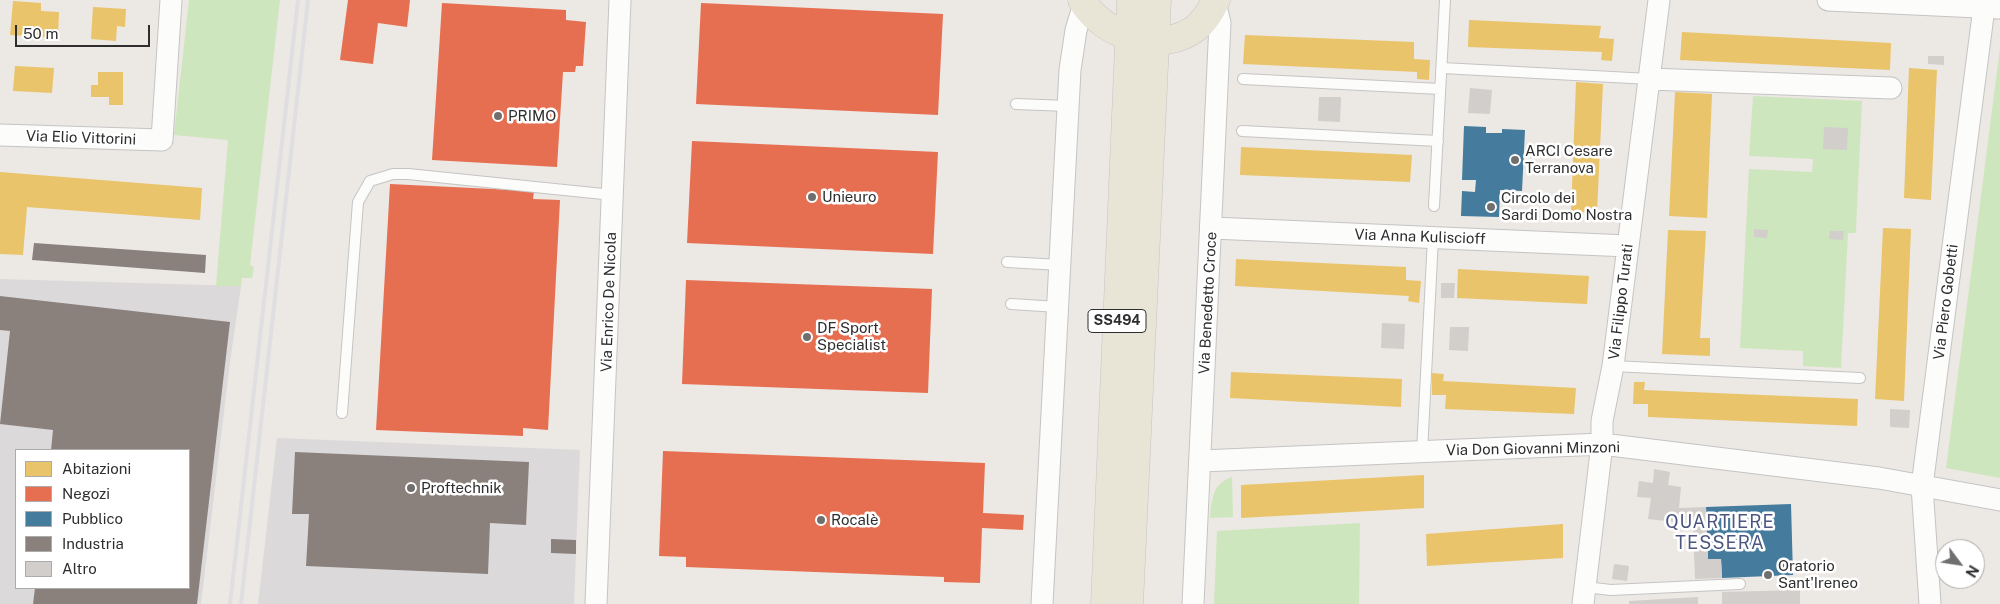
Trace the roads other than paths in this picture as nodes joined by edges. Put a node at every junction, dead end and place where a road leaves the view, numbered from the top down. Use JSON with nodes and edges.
{"nodes":[{"id":1,"x":171,"y":0,"type":"edge"},
{"id":2,"x":620,"y":0,"type":"edge"},
{"id":3,"x":1131,"y":0,"type":"edge"},
{"id":4,"x":1157,"y":0,"type":"edge"},
{"id":5,"x":1445,"y":0,"type":"edge"},
{"id":6,"x":1659,"y":0,"type":"edge"},
{"id":7,"x":1828,"y":0,"type":"edge"},
{"id":8,"x":1216,"y":1,"type":"edge"},
{"id":9,"x":1083,"y":2,"type":"edge"},
{"id":10,"x":1990,"y":5,"type":"edge"},
{"id":11,"x":1142,"y":39,"type":"junction"},
{"id":12,"x":1442,"y":68,"type":"junction"},
{"id":13,"x":1243,"y":79,"type":"dead end"},
{"id":14,"x":1650,"y":79,"type":"junction"},
{"id":15,"x":1891,"y":88,"type":"dead end"},
{"id":16,"x":1440,"y":89,"type":"junction"},
{"id":17,"x":1016,"y":104,"type":"dead end"},
{"id":18,"x":1068,"y":106,"type":"junction"},
{"id":19,"x":1242,"y":131,"type":"dead end"},
{"id":20,"x":0,"y":135,"type":"edge"},
{"id":21,"x":1438,"y":140,"type":"junction"},
{"id":22,"x":613,"y":195,"type":"junction"},
{"id":23,"x":1434,"y":206,"type":"dead end"},
{"id":24,"x":1212,"y":228,"type":"junction"},
{"id":25,"x":1433,"y":238,"type":"junction"},
{"id":26,"x":1628,"y":246,"type":"junction"},
{"id":27,"x":1007,"y":262,"type":"dead end"},
{"id":28,"x":1060,"y":265,"type":"junction"},
{"id":29,"x":1011,"y":304,"type":"dead end"},
{"id":30,"x":1058,"y":308,"type":"junction"},
{"id":31,"x":1613,"y":366,"type":"junction"},
{"id":32,"x":1860,"y":378,"type":"dead end"},
{"id":33,"x":342,"y":414,"type":"dead end"},
{"id":34,"x":1602,"y":444,"type":"junction"},
{"id":35,"x":1422,"y":452,"type":"junction"},
{"id":36,"x":1201,"y":461,"type":"junction"},
{"id":37,"x":1922,"y":486,"type":"junction"},
{"id":38,"x":2000,"y":500,"type":"edge"},
{"id":39,"x":1740,"y":584,"type":"dead end"},
{"id":40,"x":1584,"y":596,"type":"edge"},
{"id":41,"x":596,"y":604,"type":"edge"},
{"id":42,"x":1042,"y":604,"type":"edge"},
{"id":43,"x":1104,"y":604,"type":"edge"},
{"id":44,"x":1129,"y":604,"type":"edge"},
{"id":45,"x":1193,"y":604,"type":"edge"},
{"id":46,"x":1930,"y":604,"type":"edge"}],
"edges":[{"from":1,"to":20,"type":"street","name":"Via Elio Vittorini"},
{"from":2,"to":22,"type":"street","name":"Via Enrico De Nicola"},
{"from":3,"to":11,"type":"main road","number":"SS494"},
{"from":4,"to":11,"type":"main road","number":"SS494"},
{"from":5,"to":12,"type":"lane"},
{"from":6,"to":14,"type":"street","name":"Via Filippo Turati"},
{"from":7,"to":10,"type":"street"},
{"from":8,"to":11,"type":"main road"},
{"from":8,"to":24,"type":"street","name":"Via Benedetto Croce"},
{"from":9,"to":11,"type":"main road"},
{"from":9,"to":18,"type":"street"},
{"from":10,"to":37,"type":"street","name":"Via Piero Gobetti"},
{"from":11,"to":43,"type":"main road","number":"SS494"},
{"from":11,"to":44,"type":"main road","number":"SS494"},
{"from":12,"to":14,"type":"lane"},
{"from":12,"to":16,"type":"lane"},
{"from":13,"to":16,"type":"lane"},
{"from":14,"to":15,"type":"street"},
{"from":14,"to":26,"type":"street","name":"Via Filippo Turati"},
{"from":16,"to":21,"type":"lane"},
{"from":17,"to":18,"type":"lane"},
{"from":18,"to":28,"type":"street"},
{"from":19,"to":21,"type":"lane"},
{"from":21,"to":23,"type":"lane"},
{"from":22,"to":33,"type":"lane"},
{"from":22,"to":41,"type":"street","name":"Via Enrico De Nicola"},
{"from":24,"to":25,"type":"street","name":"Via Anna Kuliscioff"},
{"from":24,"to":36,"type":"street","name":"Via Benedetto Croce"},
{"from":25,"to":26,"type":"street","name":"Via Anna Kuliscioff"},
{"from":25,"to":35,"type":"lane"},
{"from":26,"to":31,"type":"street","name":"Via Filippo Turati"},
{"from":27,"to":28,"type":"lane"},
{"from":28,"to":30,"type":"street"},
{"from":29,"to":30,"type":"lane"},
{"from":30,"to":42,"type":"street"},
{"from":31,"to":32,"type":"lane"},
{"from":31,"to":34,"type":"street","name":"Via Filippo Turati"},
{"from":34,"to":35,"type":"street","name":"Via Don Giovanni Minzoni"},
{"from":34,"to":37,"type":"street","name":"Via Don Giovanni Minzoni"},
{"from":34,"to":40,"type":"street","name":"Via Filippo Turati"},
{"from":35,"to":36,"type":"street","name":"Via Don Giovanni Minzoni"},
{"from":36,"to":45,"type":"street","name":"Via Benedetto Croce"},
{"from":37,"to":38,"type":"street","name":"Via Don Giovanni Minzoni"},
{"from":37,"to":46,"type":"street","name":"Via Piero Gobetti"},
{"from":39,"to":40,"type":"lane"}]}
